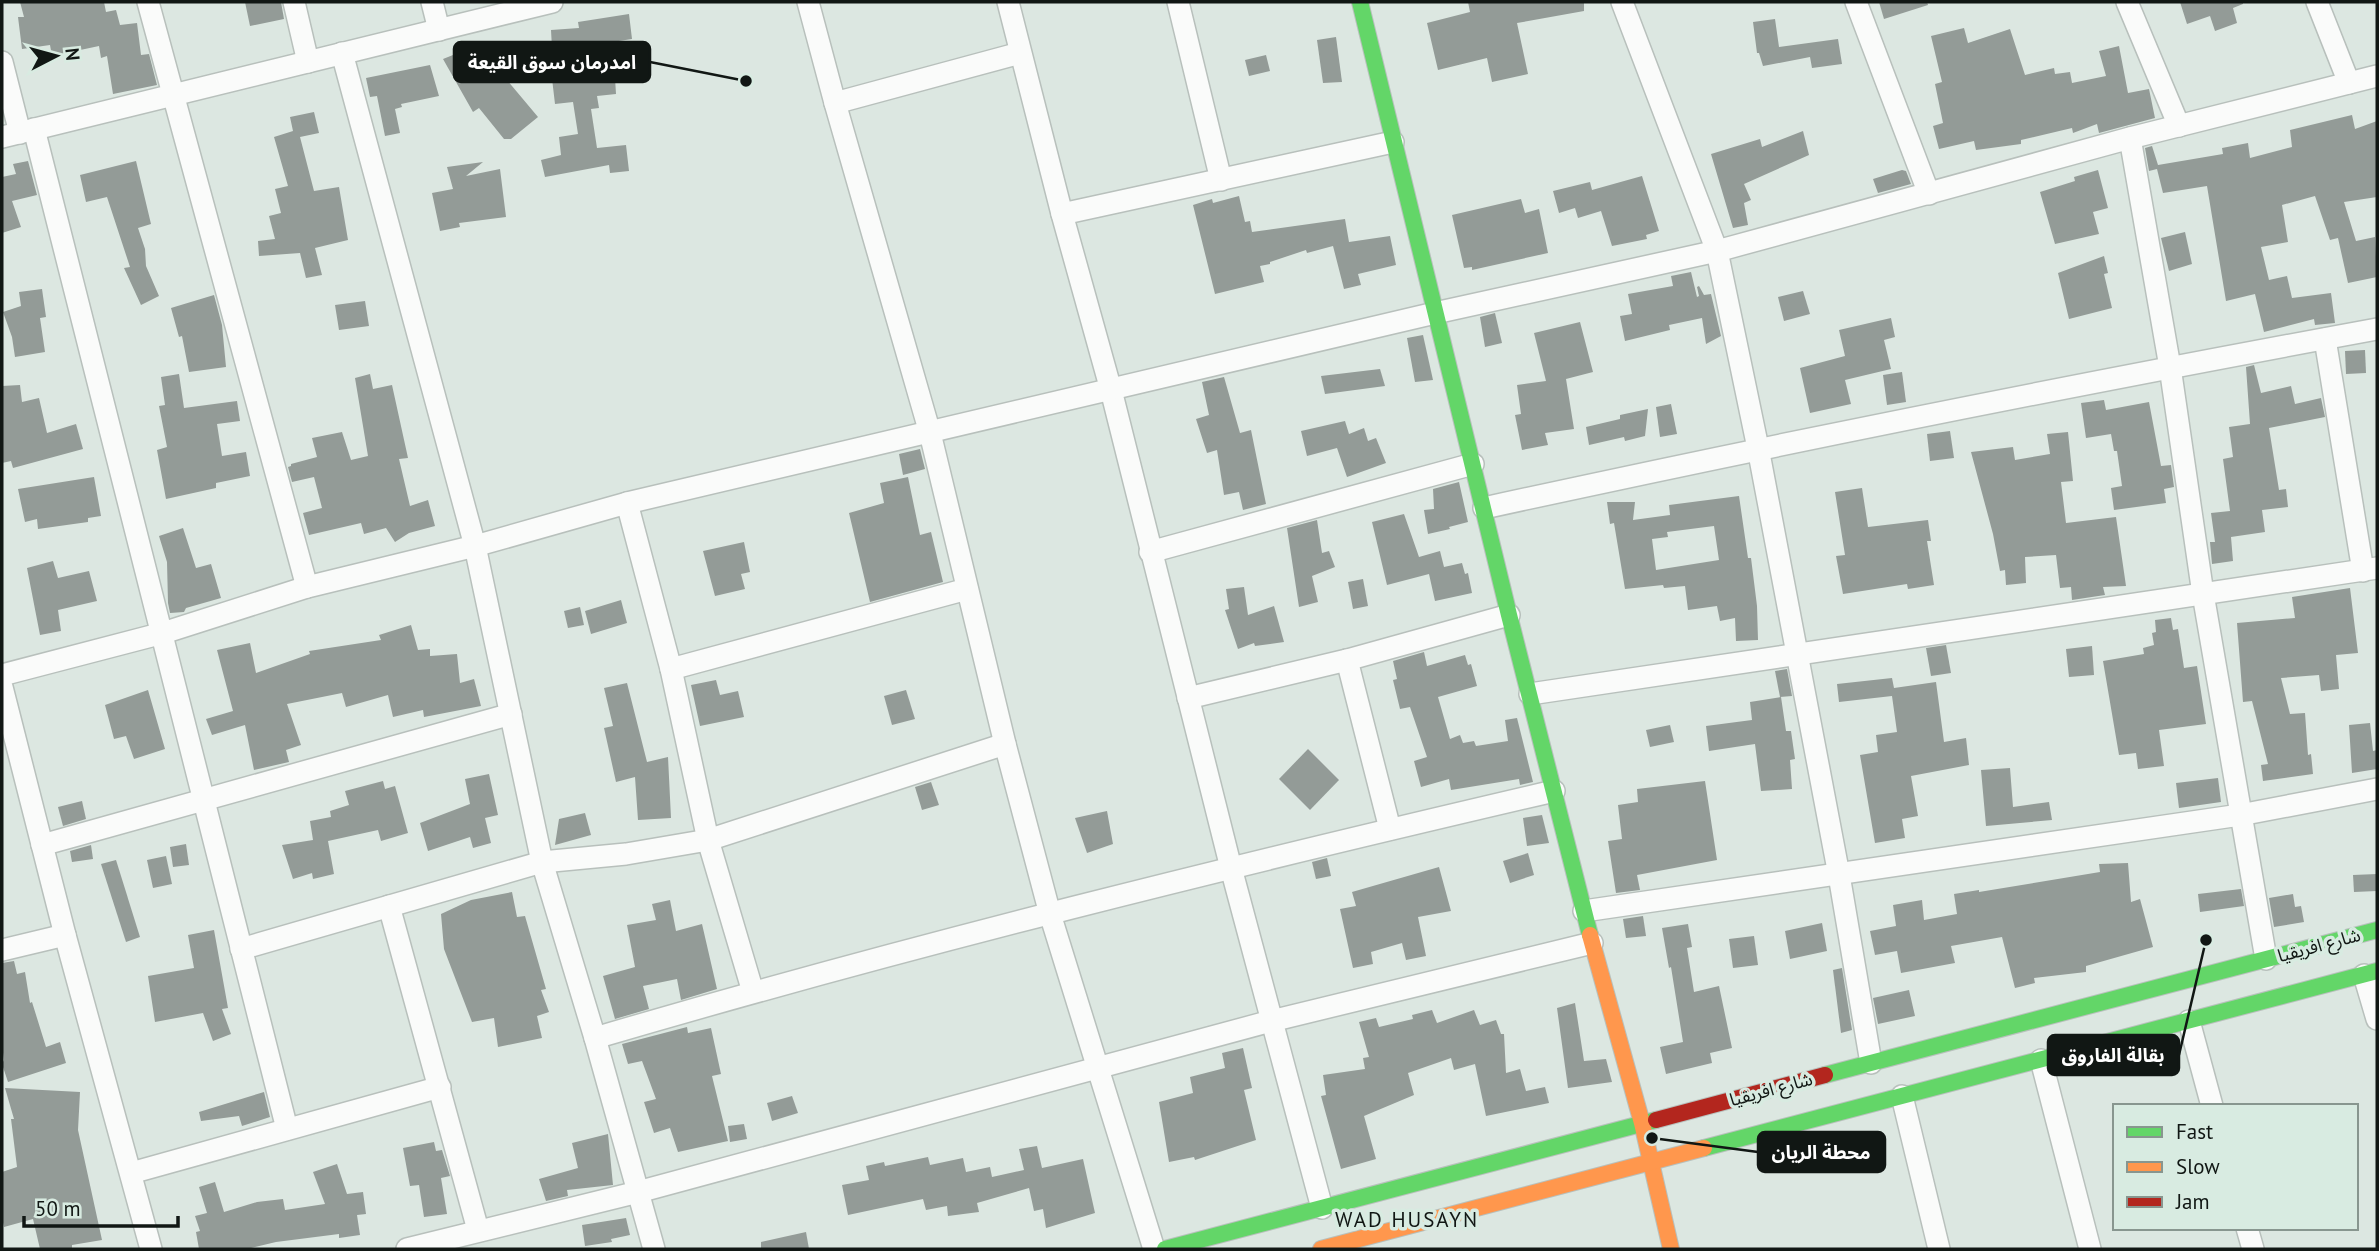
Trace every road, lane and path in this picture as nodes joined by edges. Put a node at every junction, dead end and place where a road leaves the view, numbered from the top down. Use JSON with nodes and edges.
{"nodes":[{"id":1,"x":148,"y":2,"type":"edge"},
{"id":2,"x":294,"y":2,"type":"edge"},
{"id":3,"x":432,"y":2,"type":"edge"},
{"id":4,"x":808,"y":2,"type":"edge"},
{"id":5,"x":1008,"y":2,"type":"edge"},
{"id":6,"x":1178,"y":2,"type":"edge"},
{"id":7,"x":1360,"y":2,"type":"edge"},
{"id":8,"x":1622,"y":2,"type":"edge"},
{"id":9,"x":1856,"y":2,"type":"edge"},
{"id":10,"x":2127,"y":2,"type":"edge"},
{"id":11,"x":2317,"y":2,"type":"edge"},
{"id":12,"x":542,"y":3,"type":"edge"},
{"id":13,"x":439,"y":30,"type":"junction"},
{"id":14,"x":342,"y":53,"type":"junction"},
{"id":15,"x":1020,"y":53,"type":"junction"},
{"id":16,"x":2,"y":62,"type":"edge"},
{"id":17,"x":308,"y":62,"type":"junction"},
{"id":18,"x":2377,"y":76,"type":"edge"},
{"id":19,"x":2349,"y":83,"type":"junction"},
{"id":20,"x":172,"y":95,"type":"junction"},
{"id":21,"x":835,"y":103,"type":"junction"},
{"id":22,"x":2179,"y":126,"type":"junction"},
{"id":23,"x":19,"y":133,"type":"edge"},
{"id":24,"x":2130,"y":138,"type":"junction"},
{"id":25,"x":1393,"y":142,"type":"junction"},
{"id":26,"x":1221,"y":180,"type":"junction"},
{"id":27,"x":1928,"y":194,"type":"junction"},
{"id":28,"x":1062,"y":214,"type":"junction"},
{"id":29,"x":1717,"y":251,"type":"junction"},
{"id":30,"x":1435,"y":313,"type":"junction"},
{"id":31,"x":2377,"y":329,"type":"edge"},
{"id":32,"x":2325,"y":339,"type":"junction"},
{"id":33,"x":2171,"y":367,"type":"junction"},
{"id":34,"x":1111,"y":390,"type":"junction"},
{"id":35,"x":930,"y":433,"type":"junction"},
{"id":36,"x":1758,"y":448,"type":"junction"},
{"id":37,"x":1473,"y":464,"type":"junction"},
{"id":38,"x":627,"y":503,"type":"junction"},
{"id":39,"x":1484,"y":508,"type":"junction"},
{"id":40,"x":475,"y":546,"type":"junction"},
{"id":41,"x":1150,"y":552,"type":"junction"},
{"id":42,"x":2370,"y":570,"type":"edge"},
{"id":43,"x":307,"y":587,"type":"junction"},
{"id":44,"x":967,"y":589,"type":"junction"},
{"id":45,"x":2203,"y":594,"type":"junction"},
{"id":46,"x":1509,"y":615,"type":"junction"},
{"id":47,"x":163,"y":633,"type":"junction"},
{"id":48,"x":1796,"y":654,"type":"junction"},
{"id":49,"x":1347,"y":660,"type":"junction"},
{"id":50,"x":671,"y":669,"type":"junction"},
{"id":51,"x":2,"y":675,"type":"edge"},
{"id":52,"x":2,"y":687,"type":"edge"},
{"id":53,"x":1530,"y":694,"type":"junction"},
{"id":54,"x":1188,"y":698,"type":"junction"},
{"id":55,"x":511,"y":714,"type":"junction"},
{"id":56,"x":1005,"y":744,"type":"junction"},
{"id":57,"x":2377,"y":789,"type":"edge"},
{"id":58,"x":1554,"y":791,"type":"junction"},
{"id":59,"x":203,"y":799,"type":"junction"},
{"id":60,"x":2240,"y":815,"type":"junction"},
{"id":61,"x":1390,"y":829,"type":"junction"},
{"id":62,"x":708,"y":840,"type":"junction"},
{"id":63,"x":42,"y":845,"type":"junction"},
{"id":64,"x":542,"y":862,"type":"junction"},
{"id":65,"x":1231,"y":868,"type":"junction"},
{"id":66,"x":1839,"y":875,"type":"junction"},
{"id":67,"x":388,"y":906,"type":"junction"},
{"id":68,"x":1584,"y":911,"type":"junction"},
{"id":69,"x":1050,"y":914,"type":"junction"},
{"id":70,"x":2377,"y":930,"type":"edge"},
{"id":71,"x":65,"y":935,"type":"junction"},
{"id":72,"x":1592,"y":943,"type":"junction"},
{"id":73,"x":241,"y":949,"type":"junction"},
{"id":74,"x":2,"y":950,"type":"edge"},
{"id":75,"x":2266,"y":959,"type":"junction"},
{"id":76,"x":2371,"y":973,"type":"edge"},
{"id":77,"x":753,"y":992,"type":"junction"},
{"id":78,"x":2377,"y":1019,"type":"edge"},
{"id":79,"x":1271,"y":1021,"type":"junction"},
{"id":80,"x":2189,"y":1021,"type":"junction"},
{"id":81,"x":595,"y":1038,"type":"junction"},
{"id":82,"x":2041,"y":1060,"type":"junction"},
{"id":83,"x":1871,"y":1063,"type":"junction"},
{"id":84,"x":1097,"y":1068,"type":"junction"},
{"id":85,"x":440,"y":1087,"type":"junction"},
{"id":86,"x":1902,"y":1096,"type":"junction"},
{"id":87,"x":2212,"y":1104,"type":"edge"},
{"id":88,"x":1642,"y":1123,"type":"junction"},
{"id":89,"x":287,"y":1129,"type":"junction"},
{"id":90,"x":1650,"y":1163,"type":"junction"},
{"id":91,"x":131,"y":1172,"type":"junction"},
{"id":92,"x":638,"y":1192,"type":"junction"},
{"id":93,"x":1322,"y":1208,"type":"junction"},
{"id":94,"x":478,"y":1230,"type":"junction"},
{"id":95,"x":2248,"y":1230,"type":"edge"},
{"id":96,"x":151,"y":1249,"type":"edge"},
{"id":97,"x":407,"y":1249,"type":"edge"},
{"id":98,"x":653,"y":1249,"type":"edge"},
{"id":99,"x":1154,"y":1249,"type":"edge"},
{"id":100,"x":1165,"y":1249,"type":"edge"},
{"id":101,"x":1321,"y":1249,"type":"edge"},
{"id":102,"x":1671,"y":1249,"type":"edge"},
{"id":103,"x":1939,"y":1249,"type":"edge"},
{"id":104,"x":2090,"y":1249,"type":"edge"},
{"id":105,"x":2253,"y":1249,"type":"edge"}],
"edges":[{"from":1,"to":20,"type":"street"},
{"from":2,"to":17,"type":"street"},
{"from":3,"to":13,"type":"street"},
{"from":4,"to":21,"type":"street"},
{"from":5,"to":15,"type":"street"},
{"from":6,"to":26,"type":"street"},
{"from":7,"to":25,"type":"street"},
{"from":8,"to":29,"type":"street"},
{"from":9,"to":27,"type":"street"},
{"from":10,"to":22,"type":"street"},
{"from":11,"to":19,"type":"street"},
{"from":12,"to":13,"type":"street"},
{"from":13,"to":14,"type":"street"},
{"from":14,"to":17,"type":"street"},
{"from":14,"to":40,"type":"street"},
{"from":15,"to":21,"type":"street"},
{"from":15,"to":28,"type":"street"},
{"from":16,"to":23,"type":"street"},
{"from":17,"to":20,"type":"street"},
{"from":18,"to":19,"type":"street"},
{"from":19,"to":22,"type":"street"},
{"from":20,"to":23,"type":"street"},
{"from":20,"to":43,"type":"street"},
{"from":21,"to":35,"type":"street"},
{"from":22,"to":24,"type":"street"},
{"from":23,"to":47,"type":"street"},
{"from":24,"to":27,"type":"street"},
{"from":24,"to":33,"type":"street"},
{"from":25,"to":26,"type":"street"},
{"from":25,"to":30,"type":"street"},
{"from":26,"to":28,"type":"street"},
{"from":27,"to":29,"type":"street"},
{"from":28,"to":34,"type":"street"},
{"from":29,"to":30,"type":"street"},
{"from":29,"to":36,"type":"street"},
{"from":30,"to":34,"type":"street"},
{"from":30,"to":37,"type":"street"},
{"from":31,"to":32,"type":"street"},
{"from":32,"to":33,"type":"street"},
{"from":32,"to":42,"type":"street"},
{"from":33,"to":36,"type":"street"},
{"from":33,"to":45,"type":"street"},
{"from":34,"to":35,"type":"street"},
{"from":34,"to":41,"type":"street"},
{"from":35,"to":38,"type":"street"},
{"from":35,"to":44,"type":"street"},
{"from":36,"to":39,"type":"street"},
{"from":36,"to":48,"type":"street"},
{"from":37,"to":39,"type":"street"},
{"from":37,"to":41,"type":"street"},
{"from":38,"to":40,"type":"street"},
{"from":38,"to":50,"type":"street"},
{"from":39,"to":46,"type":"street"},
{"from":40,"to":43,"type":"street"},
{"from":40,"to":55,"type":"street"},
{"from":41,"to":54,"type":"street"},
{"from":42,"to":45,"type":"street"},
{"from":43,"to":47,"type":"street"},
{"from":44,"to":50,"type":"street"},
{"from":44,"to":56,"type":"street"},
{"from":45,"to":48,"type":"street"},
{"from":45,"to":60,"type":"street"},
{"from":46,"to":49,"type":"street"},
{"from":46,"to":53,"type":"street"},
{"from":47,"to":51,"type":"street"},
{"from":47,"to":59,"type":"street"},
{"from":48,"to":53,"type":"street"},
{"from":48,"to":66,"type":"street"},
{"from":49,"to":54,"type":"street"},
{"from":49,"to":61,"type":"street"},
{"from":50,"to":62,"type":"street"},
{"from":52,"to":63,"type":"street"},
{"from":53,"to":58,"type":"street"},
{"from":54,"to":65,"type":"street"},
{"from":55,"to":59,"type":"street"},
{"from":55,"to":64,"type":"street"},
{"from":56,"to":62,"type":"street"},
{"from":56,"to":69,"type":"street"},
{"from":57,"to":60,"type":"street"},
{"from":58,"to":61,"type":"street"},
{"from":58,"to":68,"type":"street"},
{"from":59,"to":63,"type":"street"},
{"from":59,"to":73,"type":"street"},
{"from":60,"to":66,"type":"street"},
{"from":60,"to":75,"type":"street"},
{"from":61,"to":65,"type":"street"},
{"from":62,"to":64,"type":"street"},
{"from":62,"to":77,"type":"street"},
{"from":63,"to":71,"type":"street"},
{"from":64,"to":67,"type":"street"},
{"from":64,"to":81,"type":"street"},
{"from":65,"to":69,"type":"street"},
{"from":65,"to":79,"type":"street"},
{"from":66,"to":68,"type":"street"},
{"from":66,"to":83,"type":"street"},
{"from":67,"to":73,"type":"street"},
{"from":67,"to":85,"type":"street"},
{"from":68,"to":72,"type":"street"},
{"from":69,"to":77,"type":"street"},
{"from":69,"to":84,"type":"street"},
{"from":70,"to":75,"type":"street","name":"شارع افريقيا"},
{"from":71,"to":74,"type":"street"},
{"from":71,"to":91,"type":"street"},
{"from":72,"to":79,"type":"street"},
{"from":72,"to":88,"type":"street"},
{"from":73,"to":89,"type":"street"},
{"from":75,"to":83,"type":"street","name":"شارع افريقيا"},
{"from":76,"to":78,"type":"street"},
{"from":76,"to":80,"type":"street"},
{"from":77,"to":81,"type":"street"},
{"from":79,"to":84,"type":"street"},
{"from":79,"to":93,"type":"street"},
{"from":80,"to":82,"type":"street"},
{"from":80,"to":87,"type":"street"},
{"from":81,"to":92,"type":"street"},
{"from":82,"to":86,"type":"street"},
{"from":82,"to":104,"type":"street"},
{"from":83,"to":88,"type":"street","name":"شارع افريقيا"},
{"from":84,"to":92,"type":"street"},
{"from":84,"to":99,"type":"street"},
{"from":85,"to":89,"type":"street"},
{"from":85,"to":94,"type":"street"},
{"from":86,"to":90,"type":"street"},
{"from":86,"to":103,"type":"street"},
{"from":88,"to":90,"type":"street"},
{"from":88,"to":93,"type":"street","name":"شارع افريقيا"},
{"from":89,"to":91,"type":"street"},
{"from":90,"to":101,"type":"street"},
{"from":90,"to":102,"type":"street"},
{"from":91,"to":96,"type":"street"},
{"from":92,"to":94,"type":"street"},
{"from":92,"to":98,"type":"street"},
{"from":93,"to":100,"type":"street","name":"شارع افريقيا"},
{"from":94,"to":97,"type":"street"},
{"from":95,"to":105,"type":"street"}]}
